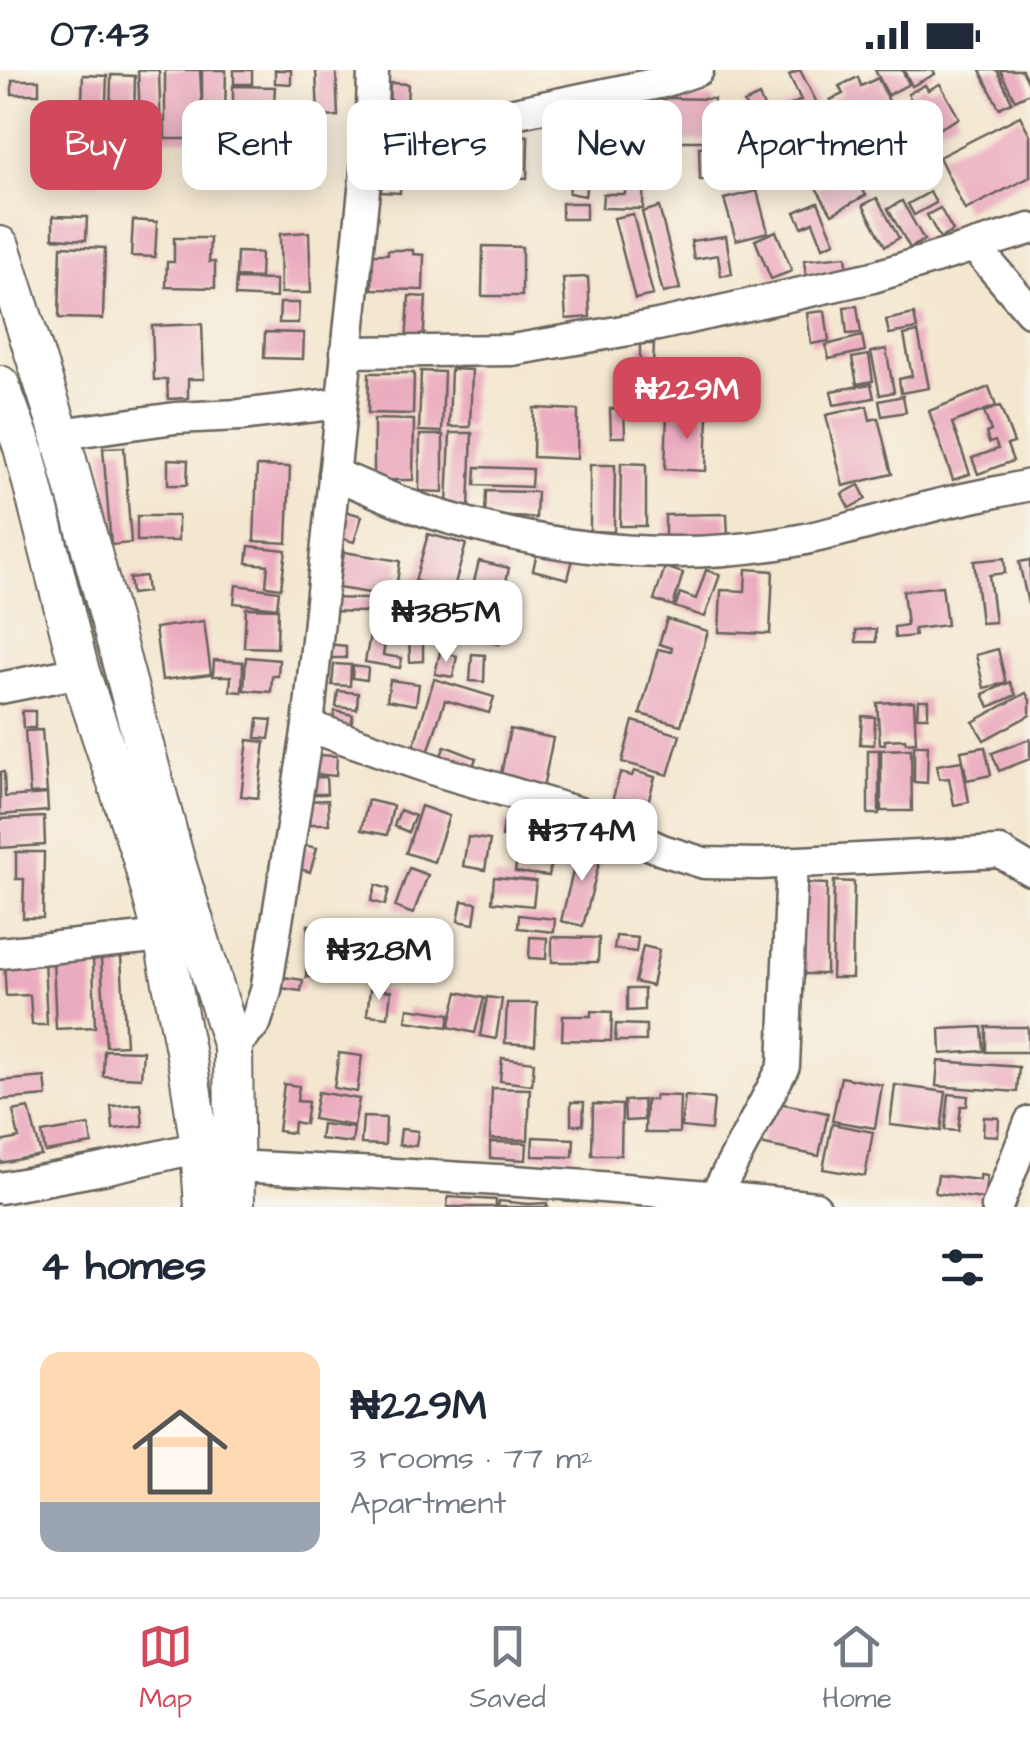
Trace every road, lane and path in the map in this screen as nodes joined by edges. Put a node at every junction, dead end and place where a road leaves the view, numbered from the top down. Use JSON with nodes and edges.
{"nodes":[{"id":1,"x":374,"y":70,"type":"edge"},
{"id":2,"x":698,"y":70,"type":"edge"},
{"id":3,"x":373,"y":100,"type":"edge"},
{"id":4,"x":522,"y":111,"type":"edge"},
{"id":5,"x":364,"y":190,"type":"edge"},
{"id":6,"x":1030,"y":229,"type":"edge"},
{"id":7,"x":0,"y":246,"type":"edge"},
{"id":8,"x":974,"y":246,"type":"junction"},
{"id":9,"x":1030,"y":311,"type":"edge"},
{"id":10,"x":346,"y":352,"type":"junction"},
{"id":11,"x":0,"y":385,"type":"edge"},
{"id":12,"x":340,"y":403,"type":"junction"},
{"id":13,"x":60,"y":434,"type":"junction"},
{"id":14,"x":11,"y":450,"type":"edge"},
{"id":15,"x":334,"y":474,"type":"junction"},
{"id":16,"x":1030,"y":485,"type":"edge"},
{"id":17,"x":80,"y":672,"type":"junction"},
{"id":18,"x":0,"y":688,"type":"edge"},
{"id":19,"x":308,"y":726,"type":"junction"},
{"id":20,"x":792,"y":862,"type":"junction"},
{"id":21,"x":1030,"y":870,"type":"edge"},
{"id":22,"x":163,"y":936,"type":"junction"},
{"id":23,"x":0,"y":953,"type":"edge"},
{"id":24,"x":234,"y":1046,"type":"junction"},
{"id":25,"x":1030,"y":1122,"type":"edge"},
{"id":26,"x":200,"y":1147,"type":"junction"},
{"id":27,"x":234,"y":1166,"type":"junction"},
{"id":28,"x":0,"y":1188,"type":"edge"},
{"id":29,"x":715,"y":1196,"type":"junction"},
{"id":30,"x":204,"y":1207,"type":"edge"},
{"id":31,"x":235,"y":1207,"type":"edge"},
{"id":32,"x":815,"y":1207,"type":"edge"},
{"id":33,"x":998,"y":1207,"type":"edge"}],
"edges":[{"from":1,"to":3,"type":"street"},
{"from":2,"to":4,"type":"street"},
{"from":5,"to":10,"type":"street"},
{"from":6,"to":8,"type":"street"},
{"from":7,"to":13,"type":"main road"},
{"from":8,"to":9,"type":"street"},
{"from":8,"to":10,"type":"street"},
{"from":10,"to":12,"type":"street"},
{"from":11,"to":14,"type":"main road"},
{"from":12,"to":13,"type":"street"},
{"from":12,"to":15,"type":"street"},
{"from":13,"to":14,"type":"main road"},
{"from":13,"to":24,"type":"main road"},
{"from":14,"to":17,"type":"main road"},
{"from":15,"to":16,"type":"street"},
{"from":15,"to":19,"type":"street"},
{"from":17,"to":18,"type":"street"},
{"from":17,"to":22,"type":"main road"},
{"from":19,"to":20,"type":"street"},
{"from":19,"to":24,"type":"street"},
{"from":20,"to":21,"type":"street"},
{"from":20,"to":29,"type":"street"},
{"from":22,"to":23,"type":"street"},
{"from":22,"to":26,"type":"main road"},
{"from":24,"to":27,"type":"main road"},
{"from":25,"to":33,"type":"street"},
{"from":26,"to":28,"type":"street"},
{"from":26,"to":30,"type":"main road"},
{"from":27,"to":29,"type":"street"},
{"from":27,"to":31,"type":"main road"},
{"from":29,"to":32,"type":"street"}]}
